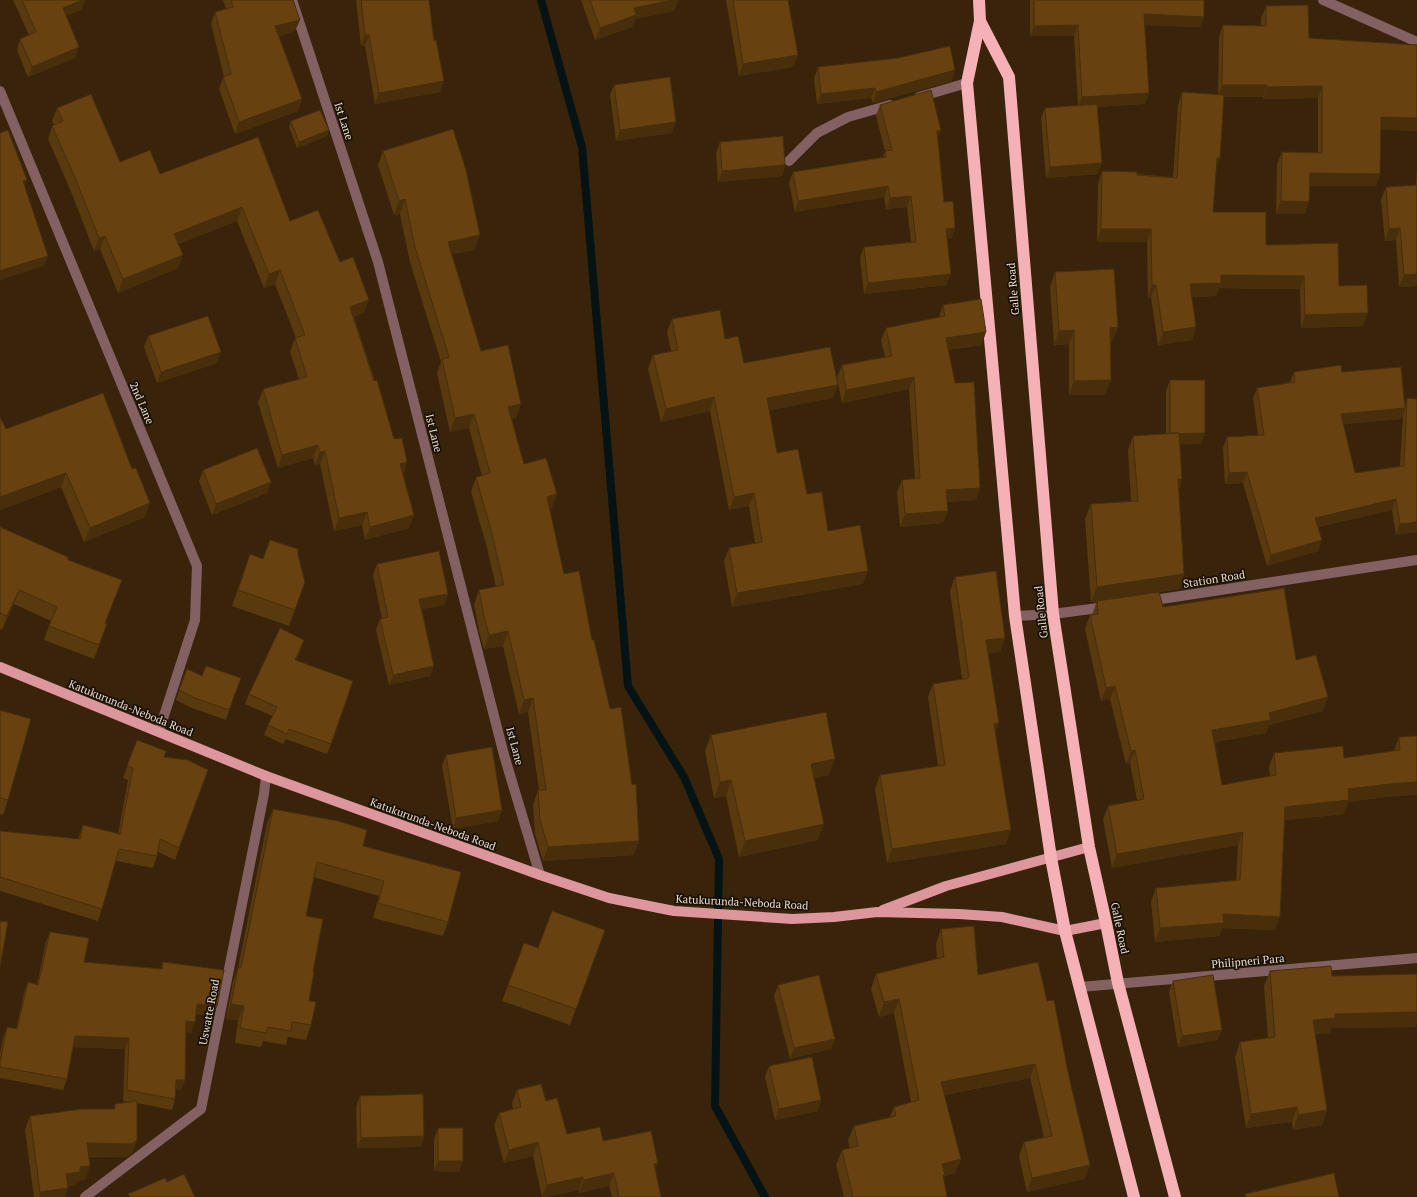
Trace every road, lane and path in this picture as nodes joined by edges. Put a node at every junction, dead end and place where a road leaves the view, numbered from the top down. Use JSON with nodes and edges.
{"nodes":[{"id":1,"x":292,"y":0,"type":"edge"},
{"id":2,"x":979,"y":0,"type":"edge"},
{"id":3,"x":1323,"y":0,"type":"edge"},
{"id":4,"x":980,"y":21,"type":"junction"},
{"id":5,"x":1417,"y":42,"type":"edge"},
{"id":6,"x":967,"y":83,"type":"junction"},
{"id":7,"x":0,"y":91,"type":"edge"},
{"id":8,"x":789,"y":161,"type":"dead end"},
{"id":9,"x":1417,"y":560,"type":"edge"},
{"id":10,"x":1135,"y":603,"type":"edge"},
{"id":11,"x":1112,"y":606,"type":"edge"},
{"id":12,"x":1053,"y":614,"type":"junction"},
{"id":13,"x":1015,"y":616,"type":"junction"},
{"id":14,"x":0,"y":668,"type":"edge"},
{"id":15,"x":159,"y":731,"type":"junction"},
{"id":16,"x":266,"y":776,"type":"junction"},
{"id":17,"x":1089,"y":847,"type":"junction"},
{"id":18,"x":1051,"y":858,"type":"junction"},
{"id":19,"x":540,"y":875,"type":"junction"},
{"id":20,"x":877,"y":912,"type":"junction"},
{"id":21,"x":1106,"y":923,"type":"junction"},
{"id":22,"x":1065,"y":931,"type":"junction"},
{"id":23,"x":1417,"y":958,"type":"edge"},
{"id":24,"x":1118,"y":983,"type":"junction"},
{"id":25,"x":1080,"y":987,"type":"junction"},
{"id":26,"x":85,"y":1197,"type":"edge"},
{"id":27,"x":1134,"y":1197,"type":"edge"},
{"id":28,"x":1175,"y":1197,"type":"edge"}],
"edges":[{"from":1,"to":19,"type":"street","name":"Ist Lane"},
{"from":2,"to":4,"type":"highway","name":"Galle Road"},
{"from":3,"to":5,"type":"street"},
{"from":4,"to":6,"type":"highway","name":"Galle Road"},
{"from":4,"to":12,"type":"highway","name":"Galle Road"},
{"from":6,"to":8,"type":"street"},
{"from":6,"to":13,"type":"highway","name":"Galle Road"},
{"from":7,"to":15,"type":"street","name":"2nd Lane"},
{"from":9,"to":10,"type":"street","name":"Station Road"},
{"from":11,"to":12,"type":"street"},
{"from":12,"to":13,"type":"street"},
{"from":12,"to":17,"type":"highway","name":"Galle Road"},
{"from":13,"to":18,"type":"highway","name":"Galle Road"},
{"from":14,"to":15,"type":"main road","name":"Katukurunda-Neboda Road"},
{"from":15,"to":16,"type":"main road","name":"Katukurunda-Neboda Road"},
{"from":16,"to":19,"type":"main road","name":"Katukurunda-Neboda Road"},
{"from":16,"to":26,"type":"street","name":"Uswatte Road"},
{"from":17,"to":18,"type":"main road","name":"Katukurunda-Neboda Road"},
{"from":17,"to":21,"type":"highway","name":"Galle Road"},
{"from":18,"to":20,"type":"main road","name":"Katukurunda-Neboda Road"},
{"from":18,"to":22,"type":"highway","name":"Galle Road"},
{"from":19,"to":20,"type":"main road","name":"Katukurunda-Neboda Road"},
{"from":20,"to":22,"type":"main road","name":"Katukurunda-Neboda Road"},
{"from":21,"to":22,"type":"main road"},
{"from":21,"to":24,"type":"highway","name":"Galle Road"},
{"from":22,"to":25,"type":"highway","name":"Galle Road"},
{"from":23,"to":24,"type":"street","name":"Philipneri Para"},
{"from":24,"to":25,"type":"street","name":"Philipneri Para"},
{"from":24,"to":28,"type":"highway","name":"Galle Road"},
{"from":25,"to":27,"type":"highway","name":"Galle Road"}]}
